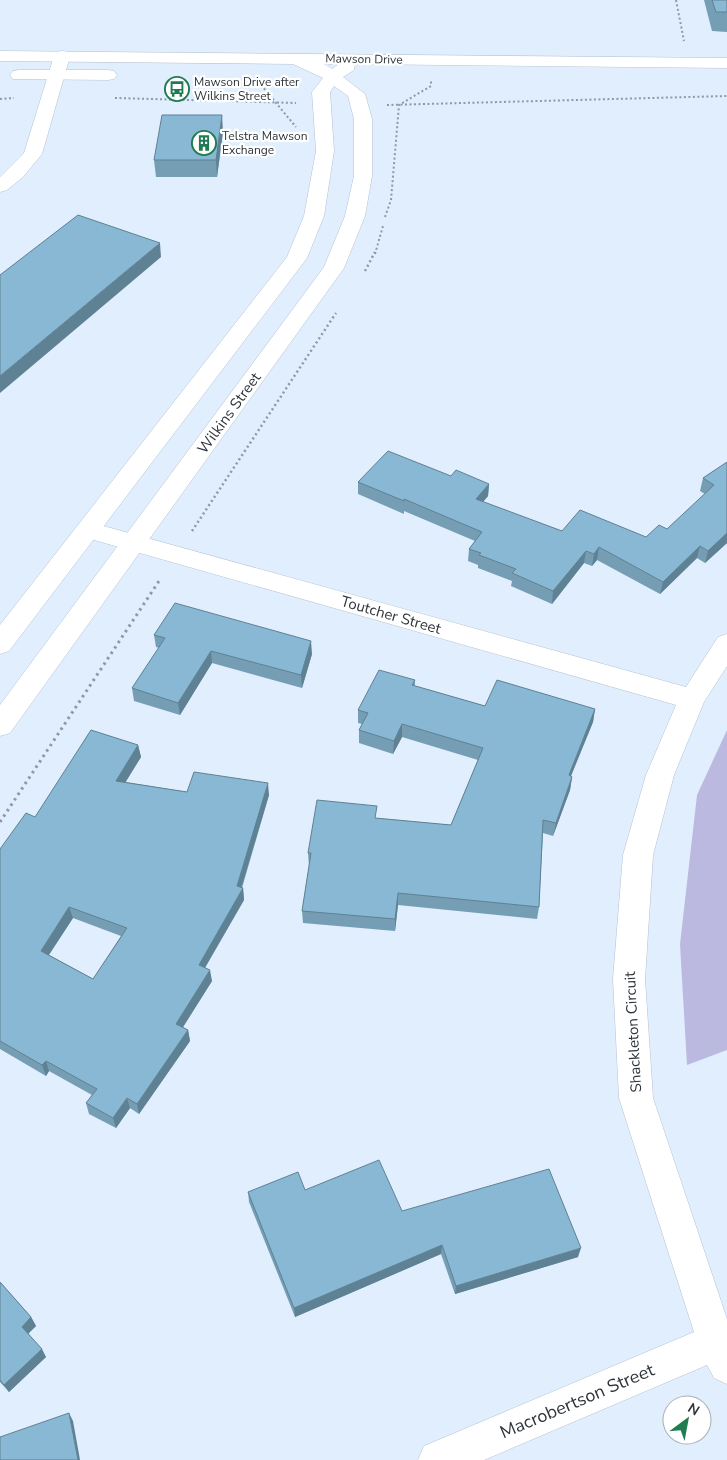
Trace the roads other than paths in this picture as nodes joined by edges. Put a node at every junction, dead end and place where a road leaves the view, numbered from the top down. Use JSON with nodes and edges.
{"nodes":[{"id":1,"x":0,"y":56,"type":"edge"},
{"id":2,"x":62,"y":56,"type":"junction"},
{"id":3,"x":727,"y":63,"type":"edge"},
{"id":4,"x":296,"y":67,"type":"junction"},
{"id":5,"x":364,"y":68,"type":"junction"},
{"id":6,"x":0,"y":75,"type":"edge"},
{"id":7,"x":56,"y":75,"type":"junction"},
{"id":8,"x":120,"y":75,"type":"dead end"},
{"id":9,"x":333,"y":76,"type":"junction"},
{"id":10,"x":391,"y":76,"type":"dead end"},
{"id":11,"x":727,"y":76,"type":"edge"},
{"id":12,"x":0,"y":186,"type":"edge"},
{"id":13,"x":89,"y":530,"type":"junction"},
{"id":14,"x":134,"y":543,"type":"junction"},
{"id":15,"x":0,"y":644,"type":"edge"},
{"id":16,"x":727,"y":644,"type":"edge"},
{"id":17,"x":692,"y":699,"type":"junction"},
{"id":18,"x":0,"y":726,"type":"edge"},
{"id":19,"x":722,"y":1353,"type":"edge"},
{"id":20,"x":438,"y":1460,"type":"edge"}],
"edges":[{"from":1,"to":2,"type":"street","name":"Mawson Drive"},
{"from":2,"to":4,"type":"street","name":"Mawson Drive"},
{"from":2,"to":7,"type":"street"},
{"from":3,"to":5,"type":"street","name":"Mawson Drive"},
{"from":4,"to":5,"type":"street","name":"Mawson Drive"},
{"from":4,"to":9,"type":"street","name":"Wilkins Street"},
{"from":5,"to":9,"type":"street"},
{"from":6,"to":7,"type":"street"},
{"from":7,"to":8,"type":"street"},
{"from":7,"to":12,"type":"street"},
{"from":9,"to":13,"type":"street"},
{"from":9,"to":14,"type":"street","name":"Wilkins Street"},
{"from":10,"to":11,"type":"street","name":"Mawson Drive"},
{"from":13,"to":14,"type":"street","name":"Toutcher Street"},
{"from":13,"to":15,"type":"street"},
{"from":14,"to":17,"type":"street","name":"Toutcher Street"},
{"from":14,"to":18,"type":"street","name":"Wilkins Street"},
{"from":16,"to":17,"type":"street","name":"Shackleton Circuit"},
{"from":17,"to":19,"type":"street","name":"Shackleton Circuit"},
{"from":19,"to":20,"type":"street","name":"Macrobertson Street"}]}
